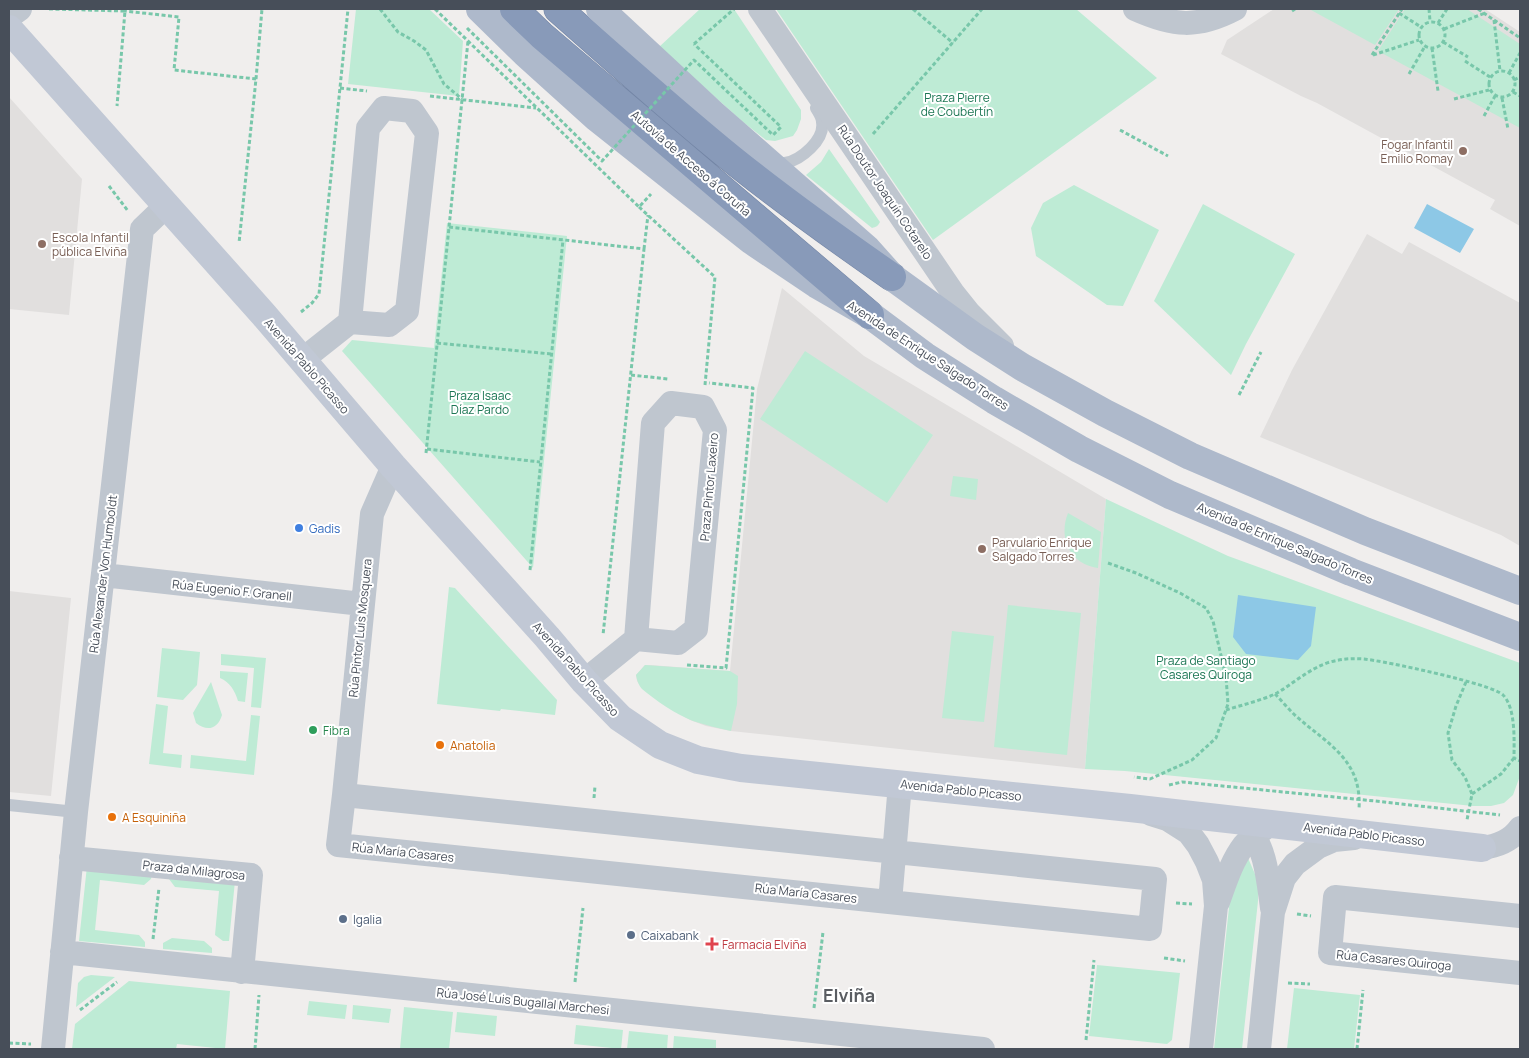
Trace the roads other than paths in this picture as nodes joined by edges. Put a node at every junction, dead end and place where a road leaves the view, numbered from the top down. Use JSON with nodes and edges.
{"nodes":[{"id":1,"x":20,"y":9,"type":"edge"},
{"id":2,"x":514,"y":9,"type":"edge"},
{"id":3,"x":558,"y":9,"type":"edge"},
{"id":4,"x":600,"y":9,"type":"edge"},
{"id":5,"x":748,"y":9,"type":"edge"},
{"id":6,"x":760,"y":9,"type":"edge"},
{"id":7,"x":1135,"y":9,"type":"edge"},
{"id":8,"x":1235,"y":9,"type":"edge"},
{"id":9,"x":1205,"y":16,"type":"edge"},
{"id":10,"x":9,"y":17,"type":"edge"},
{"id":11,"x":473,"y":19,"type":"edge"},
{"id":12,"x":9,"y":30,"type":"edge"},
{"id":13,"x":767,"y":162,"type":"junction"},
{"id":14,"x":166,"y":206,"type":"junction"},
{"id":15,"x":892,"y":278,"type":"junction"},
{"id":16,"x":870,"y":315,"type":"junction"},
{"id":17,"x":350,"y":322,"type":"junction"},
{"id":18,"x":302,"y":360,"type":"junction"},
{"id":19,"x":1022,"y":367,"type":"junction"},
{"id":20,"x":393,"y":466,"type":"junction"},
{"id":21,"x":103,"y":575,"type":"junction"},
{"id":22,"x":1520,"y":591,"type":"edge"},
{"id":23,"x":362,"y":604,"type":"junction"},
{"id":24,"x":1520,"y":637,"type":"edge"},
{"id":25,"x":636,"y":639,"type":"junction"},
{"id":26,"x":584,"y":681,"type":"junction"},
{"id":27,"x":900,"y":784,"type":"junction"},
{"id":28,"x":344,"y":795,"type":"junction"},
{"id":29,"x":9,"y":805,"type":"edge"},
{"id":30,"x":1130,"y":808,"type":"junction"},
{"id":31,"x":76,"y":812,"type":"junction"},
{"id":32,"x":1256,"y":826,"type":"junction"},
{"id":33,"x":1375,"y":836,"type":"junction"},
{"id":34,"x":1518,"y":841,"type":"edge"},
{"id":35,"x":1482,"y":848,"type":"joint"},
{"id":36,"x":894,"y":852,"type":"junction"},
{"id":37,"x":71,"y":858,"type":"junction"},
{"id":38,"x":890,"y":902,"type":"junction"},
{"id":39,"x":1216,"y":906,"type":"junction"},
{"id":40,"x":1272,"y":912,"type":"junction"},
{"id":41,"x":1520,"y":916,"type":"edge"},
{"id":42,"x":62,"y":952,"type":"junction"},
{"id":43,"x":242,"y":972,"type":"junction"},
{"id":44,"x":1520,"y":973,"type":"edge"},
{"id":45,"x":53,"y":1049,"type":"edge"},
{"id":46,"x":983,"y":1049,"type":"edge"},
{"id":47,"x":1201,"y":1049,"type":"edge"},
{"id":48,"x":1259,"y":1049,"type":"edge"}],
"edges":[{"from":1,"to":10,"type":"street"},
{"from":2,"to":16,"type":"highway","name":"Autovía de Acceso á Coruña"},
{"from":3,"to":15,"type":"highway"},
{"from":4,"to":13,"type":"main road"},
{"from":5,"to":13,"type":"lane"},
{"from":6,"to":19,"type":"street","name":"Rúa Doutor Joaquín Cotarelo"},
{"from":7,"to":9,"type":"street"},
{"from":8,"to":9,"type":"street"},
{"from":11,"to":16,"type":"main road","name":"Avenida de Enrique Salgado Torres"},
{"from":12,"to":14,"type":"street","name":"Avenida Pablo Picasso"},
{"from":13,"to":15,"type":"main road"},
{"from":14,"to":18,"type":"street","name":"Avenida Pablo Picasso"},
{"from":14,"to":21,"type":"street","name":"Rúa Alexander Von Humboldt"},
{"from":15,"to":19,"type":"main road"},
{"from":16,"to":24,"type":"main road","name":"Avenida de Enrique Salgado Torres"},
{"from":17,"to":17,"type":"street"},
{"from":17,"to":18,"type":"street"},
{"from":18,"to":20,"type":"street","name":"Avenida Pablo Picasso"},
{"from":19,"to":22,"type":"main road"},
{"from":20,"to":23,"type":"street","name":"Rúa Pintor Luis Mosquera"},
{"from":20,"to":26,"type":"street","name":"Avenida Pablo Picasso"},
{"from":21,"to":23,"type":"street","name":"Rúa Eugenio F. Granell"},
{"from":21,"to":31,"type":"street","name":"Rúa Alexander Von Humboldt"},
{"from":23,"to":28,"type":"street","name":"Rúa Pintor Luis Mosquera"},
{"from":25,"to":25,"type":"street","name":"Praza Pintor Laxeiro"},
{"from":25,"to":26,"type":"street"},
{"from":26,"to":27,"type":"street","name":"Avenida Pablo Picasso"},
{"from":27,"to":30,"type":"street","name":"Avenida Pablo Picasso"},
{"from":27,"to":36,"type":"street"},
{"from":28,"to":36,"type":"street","name":"Rúa María Casares"},
{"from":28,"to":38,"type":"street","name":"Rúa María Casares"},
{"from":29,"to":31,"type":"lane"},
{"from":30,"to":32,"type":"street","name":"Avenida Pablo Picasso"},
{"from":30,"to":39,"type":"street"},
{"from":31,"to":37,"type":"street","name":"Rúa Alexander Von Humboldt"},
{"from":32,"to":33,"type":"street","name":"Avenida Pablo Picasso"},
{"from":32,"to":39,"type":"street"},
{"from":32,"to":40,"type":"street"},
{"from":33,"to":35,"type":"street","name":"Avenida Pablo Picasso"},
{"from":33,"to":40,"type":"street"},
{"from":34,"to":35,"type":"street","name":"Avenida Pablo Picasso"},
{"from":36,"to":38,"type":"street"},
{"from":36,"to":38,"type":"street","name":"Rúa María Casares"},
{"from":37,"to":42,"type":"street","name":"Rúa Alexander Von Humboldt"},
{"from":37,"to":43,"type":"street","name":"Praza da Milagrosa"},
{"from":39,"to":47,"type":"street"},
{"from":40,"to":48,"type":"street"},
{"from":41,"to":44,"type":"street","name":"Rúa Casares Quiroga"},
{"from":42,"to":43,"type":"street","name":"Rúa José Luis Bugallal Marchesi"},
{"from":42,"to":45,"type":"street","name":"Rúa Alexander Von Humboldt"},
{"from":43,"to":46,"type":"street","name":"Rúa José Luis Bugallal Marchesi"}]}
